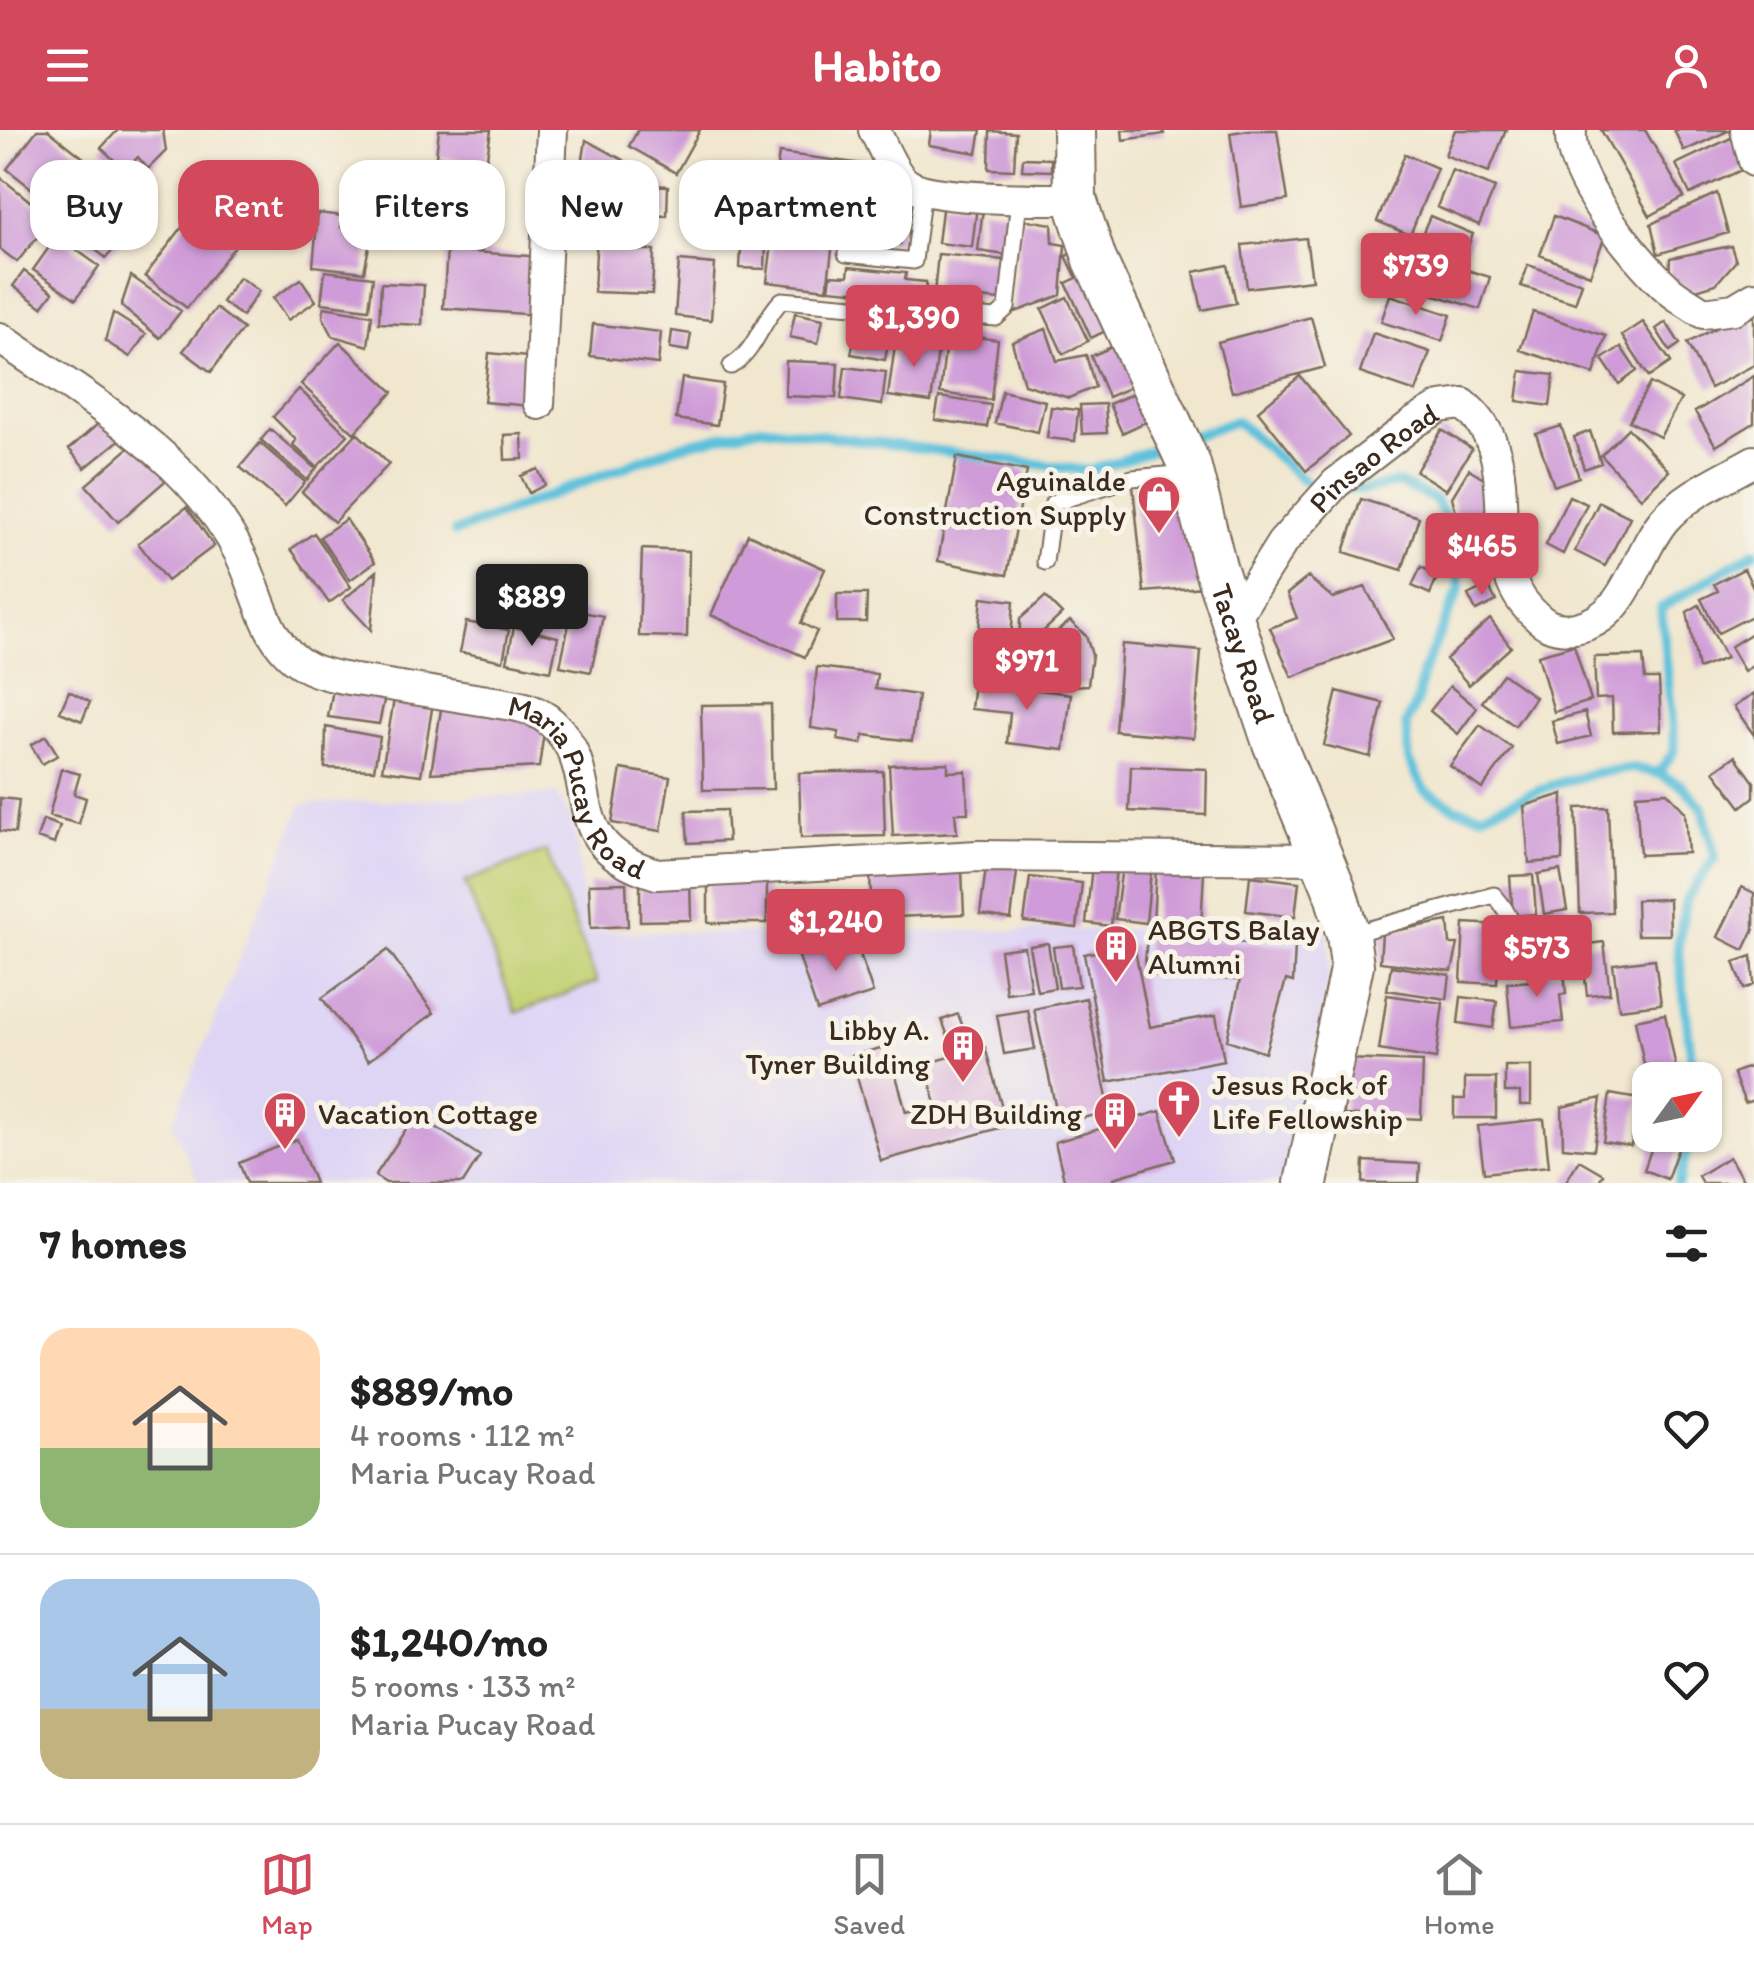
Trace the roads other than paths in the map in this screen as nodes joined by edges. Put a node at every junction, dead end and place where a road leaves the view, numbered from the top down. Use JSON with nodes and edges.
{"nodes":[{"id":1,"x":552,"y":130,"type":"edge"},
{"id":2,"x":874,"y":130,"type":"edge"},
{"id":3,"x":1074,"y":130,"type":"edge"},
{"id":4,"x":1572,"y":130,"type":"edge"},
{"id":5,"x":1746,"y":130,"type":"edge"},
{"id":6,"x":1754,"y":160,"type":"edge"},
{"id":7,"x":923,"y":190,"type":"junction"},
{"id":8,"x":1075,"y":199,"type":"junction"},
{"id":9,"x":1019,"y":200,"type":"junction"},
{"id":10,"x":846,"y":250,"type":"edge"},
{"id":11,"x":1754,"y":296,"type":"edge"},
{"id":12,"x":0,"y":338,"type":"edge"},
{"id":13,"x":730,"y":366,"type":"dead end"},
{"id":14,"x":539,"y":404,"type":"dead end"},
{"id":15,"x":1754,"y":462,"type":"edge"},
{"id":16,"x":1191,"y":469,"type":"junction"},
{"id":17,"x":1044,"y":562,"type":"dead end"},
{"id":18,"x":1232,"y":621,"type":"junction"},
{"id":19,"x":1321,"y":859,"type":"junction"},
{"id":20,"x":1348,"y":935,"type":"junction"},
{"id":21,"x":1515,"y":954,"type":"dead end"},
{"id":22,"x":1306,"y":1183,"type":"edge"}],
"edges":[{"from":1,"to":14,"type":"street"},
{"from":2,"to":7,"type":"street"},
{"from":3,"to":8,"type":"main road","name":"Tacay Road"},
{"from":4,"to":11,"type":"street"},
{"from":5,"to":6,"type":"street"},
{"from":7,"to":9,"type":"street"},
{"from":7,"to":10,"type":"lane"},
{"from":8,"to":9,"type":"street"},
{"from":8,"to":16,"type":"main road","name":"Tacay Road"},
{"from":9,"to":13,"type":"lane"},
{"from":12,"to":19,"type":"street","name":"Maria Pucay Road"},
{"from":15,"to":18,"type":"street","name":"Pinsao Road"},
{"from":16,"to":17,"type":"lane"},
{"from":16,"to":18,"type":"main road","name":"Tacay Road"},
{"from":18,"to":19,"type":"main road","name":"Tacay Road"},
{"from":19,"to":20,"type":"main road","name":"Tacay Road"},
{"from":20,"to":21,"type":"lane"},
{"from":20,"to":22,"type":"main road","name":"Tacay Road"}]}
